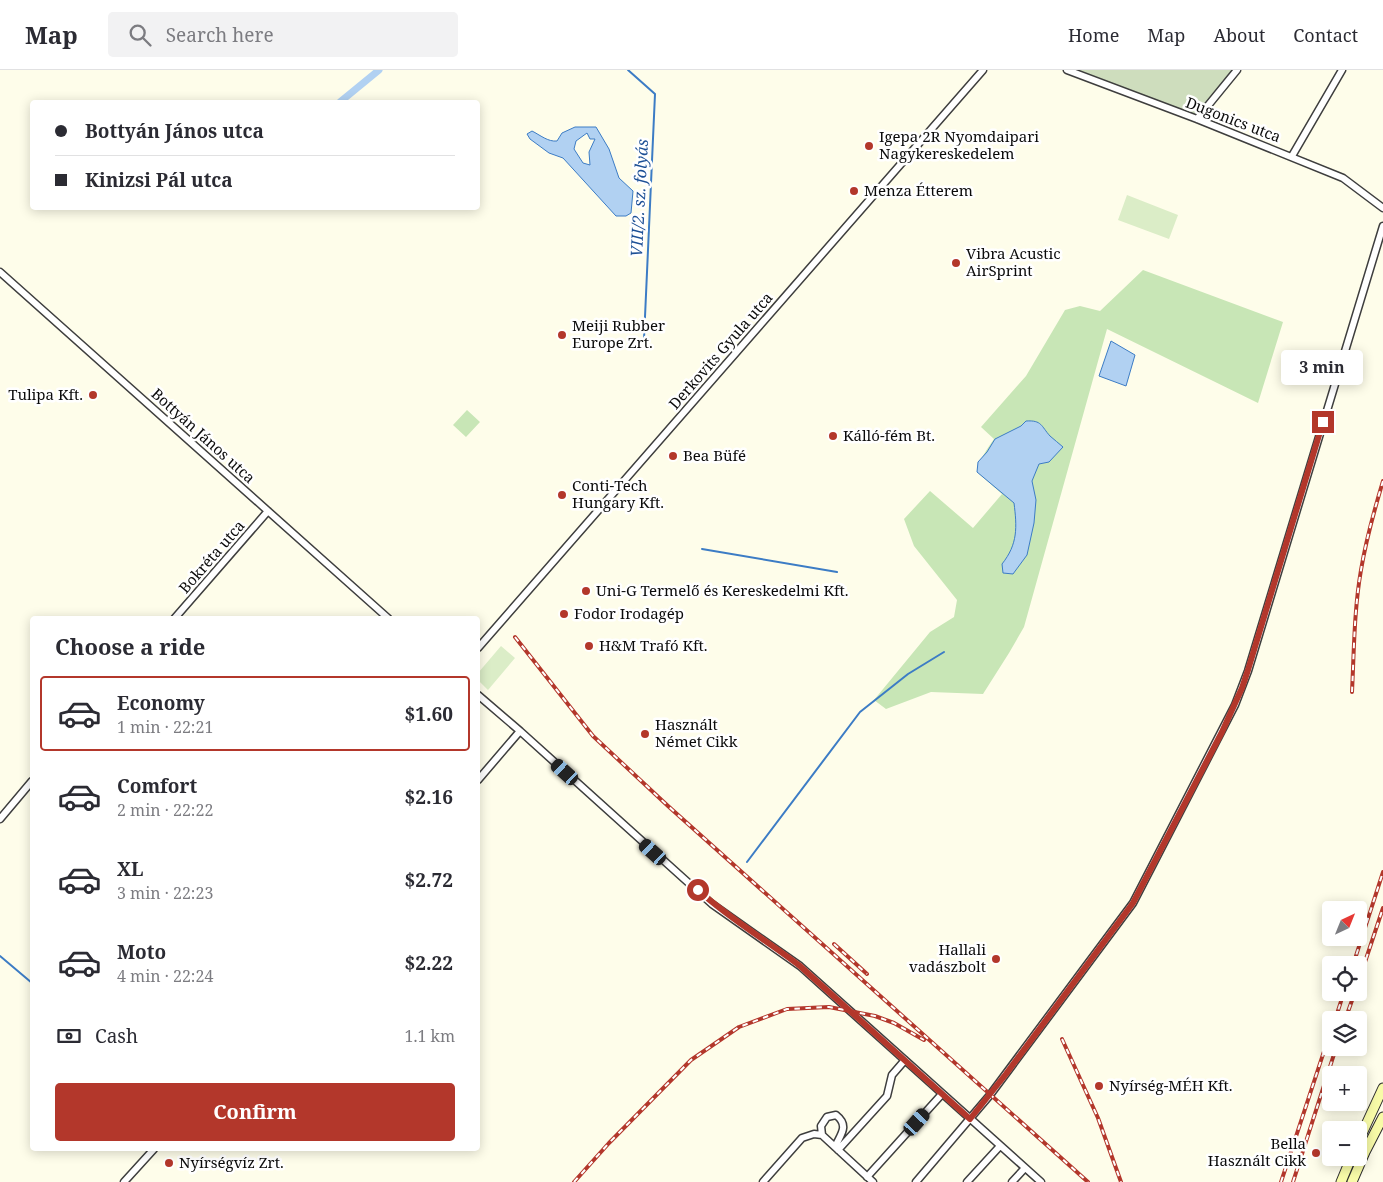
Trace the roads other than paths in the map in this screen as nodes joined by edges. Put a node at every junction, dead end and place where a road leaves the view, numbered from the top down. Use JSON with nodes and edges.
{"nodes":[{"id":1,"x":983,"y":70,"type":"edge"},
{"id":2,"x":1066,"y":70,"type":"edge"},
{"id":3,"x":1237,"y":70,"type":"edge"},
{"id":4,"x":1342,"y":70,"type":"edge"},
{"id":5,"x":1197,"y":119,"type":"junction"},
{"id":6,"x":1292,"y":156,"type":"junction"},
{"id":7,"x":1383,"y":208,"type":"edge"},
{"id":8,"x":1383,"y":226,"type":"edge"},
{"id":9,"x":0,"y":272,"type":"edge"},
{"id":10,"x":268,"y":512,"type":"junction"},
{"id":11,"x":177,"y":616,"type":"edge"},
{"id":12,"x":385,"y":616,"type":"edge"},
{"id":13,"x":480,"y":646,"type":"edge"},
{"id":14,"x":480,"y":697,"type":"edge"},
{"id":15,"x":520,"y":731,"type":"junction"},
{"id":16,"x":480,"y":778,"type":"edge"},
{"id":17,"x":30,"y":783,"type":"edge"},
{"id":18,"x":0,"y":819,"type":"edge"},
{"id":19,"x":904,"y":1060,"type":"junction"},
{"id":20,"x":1383,"y":1088,"type":"edge"},
{"id":21,"x":942,"y":1094,"type":"junction"},
{"id":22,"x":1383,"y":1117,"type":"edge"},
{"id":23,"x":970,"y":1119,"type":"junction"},
{"id":24,"x":1367,"y":1123,"type":"edge"},
{"id":25,"x":822,"y":1135,"type":"junction"},
{"id":26,"x":1000,"y":1146,"type":"junction"},
{"id":27,"x":837,"y":1148,"type":"junction"},
{"id":28,"x":152,"y":1151,"type":"edge"},
{"id":29,"x":1348,"y":1166,"type":"edge"},
{"id":30,"x":1025,"y":1168,"type":"junction"},
{"id":31,"x":870,"y":1180,"type":"edge"},
{"id":32,"x":124,"y":1182,"type":"edge"},
{"id":33,"x":763,"y":1182,"type":"edge"},
{"id":34,"x":916,"y":1182,"type":"edge"},
{"id":35,"x":967,"y":1182,"type":"edge"},
{"id":36,"x":1012,"y":1182,"type":"edge"},
{"id":37,"x":1040,"y":1182,"type":"edge"},
{"id":38,"x":1341,"y":1182,"type":"edge"},
{"id":39,"x":1352,"y":1182,"type":"edge"}],
"edges":[{"from":1,"to":13,"type":"street","name":"Derkovits Gyula utca"},
{"from":2,"to":5,"type":"street","name":"Dugonics utca"},
{"from":3,"to":5,"type":"street"},
{"from":4,"to":6,"type":"street"},
{"from":5,"to":6,"type":"street","name":"Dugonics utca"},
{"from":6,"to":7,"type":"street","name":"Dugonics utca"},
{"from":8,"to":23,"type":"street"},
{"from":9,"to":10,"type":"street","name":"Bottyán János utca"},
{"from":10,"to":11,"type":"street","name":"Bokréta utca"},
{"from":10,"to":12,"type":"street","name":"Bottyán János utca"},
{"from":14,"to":15,"type":"street"},
{"from":15,"to":16,"type":"street"},
{"from":15,"to":19,"type":"street"},
{"from":17,"to":18,"type":"street"},
{"from":19,"to":21,"type":"street"},
{"from":19,"to":27,"type":"street"},
{"from":20,"to":24,"type":"main road"},
{"from":21,"to":23,"type":"street"},
{"from":21,"to":31,"type":"street"},
{"from":22,"to":39,"type":"main road"},
{"from":23,"to":26,"type":"street"},
{"from":23,"to":34,"type":"street"},
{"from":25,"to":27,"type":"street"},
{"from":25,"to":27,"type":"street"},
{"from":25,"to":33,"type":"street"},
{"from":26,"to":30,"type":"street"},
{"from":26,"to":35,"type":"street"},
{"from":27,"to":31,"type":"street"},
{"from":28,"to":32,"type":"street"},
{"from":29,"to":38,"type":"main road"},
{"from":30,"to":36,"type":"street"},
{"from":30,"to":37,"type":"street"}]}
